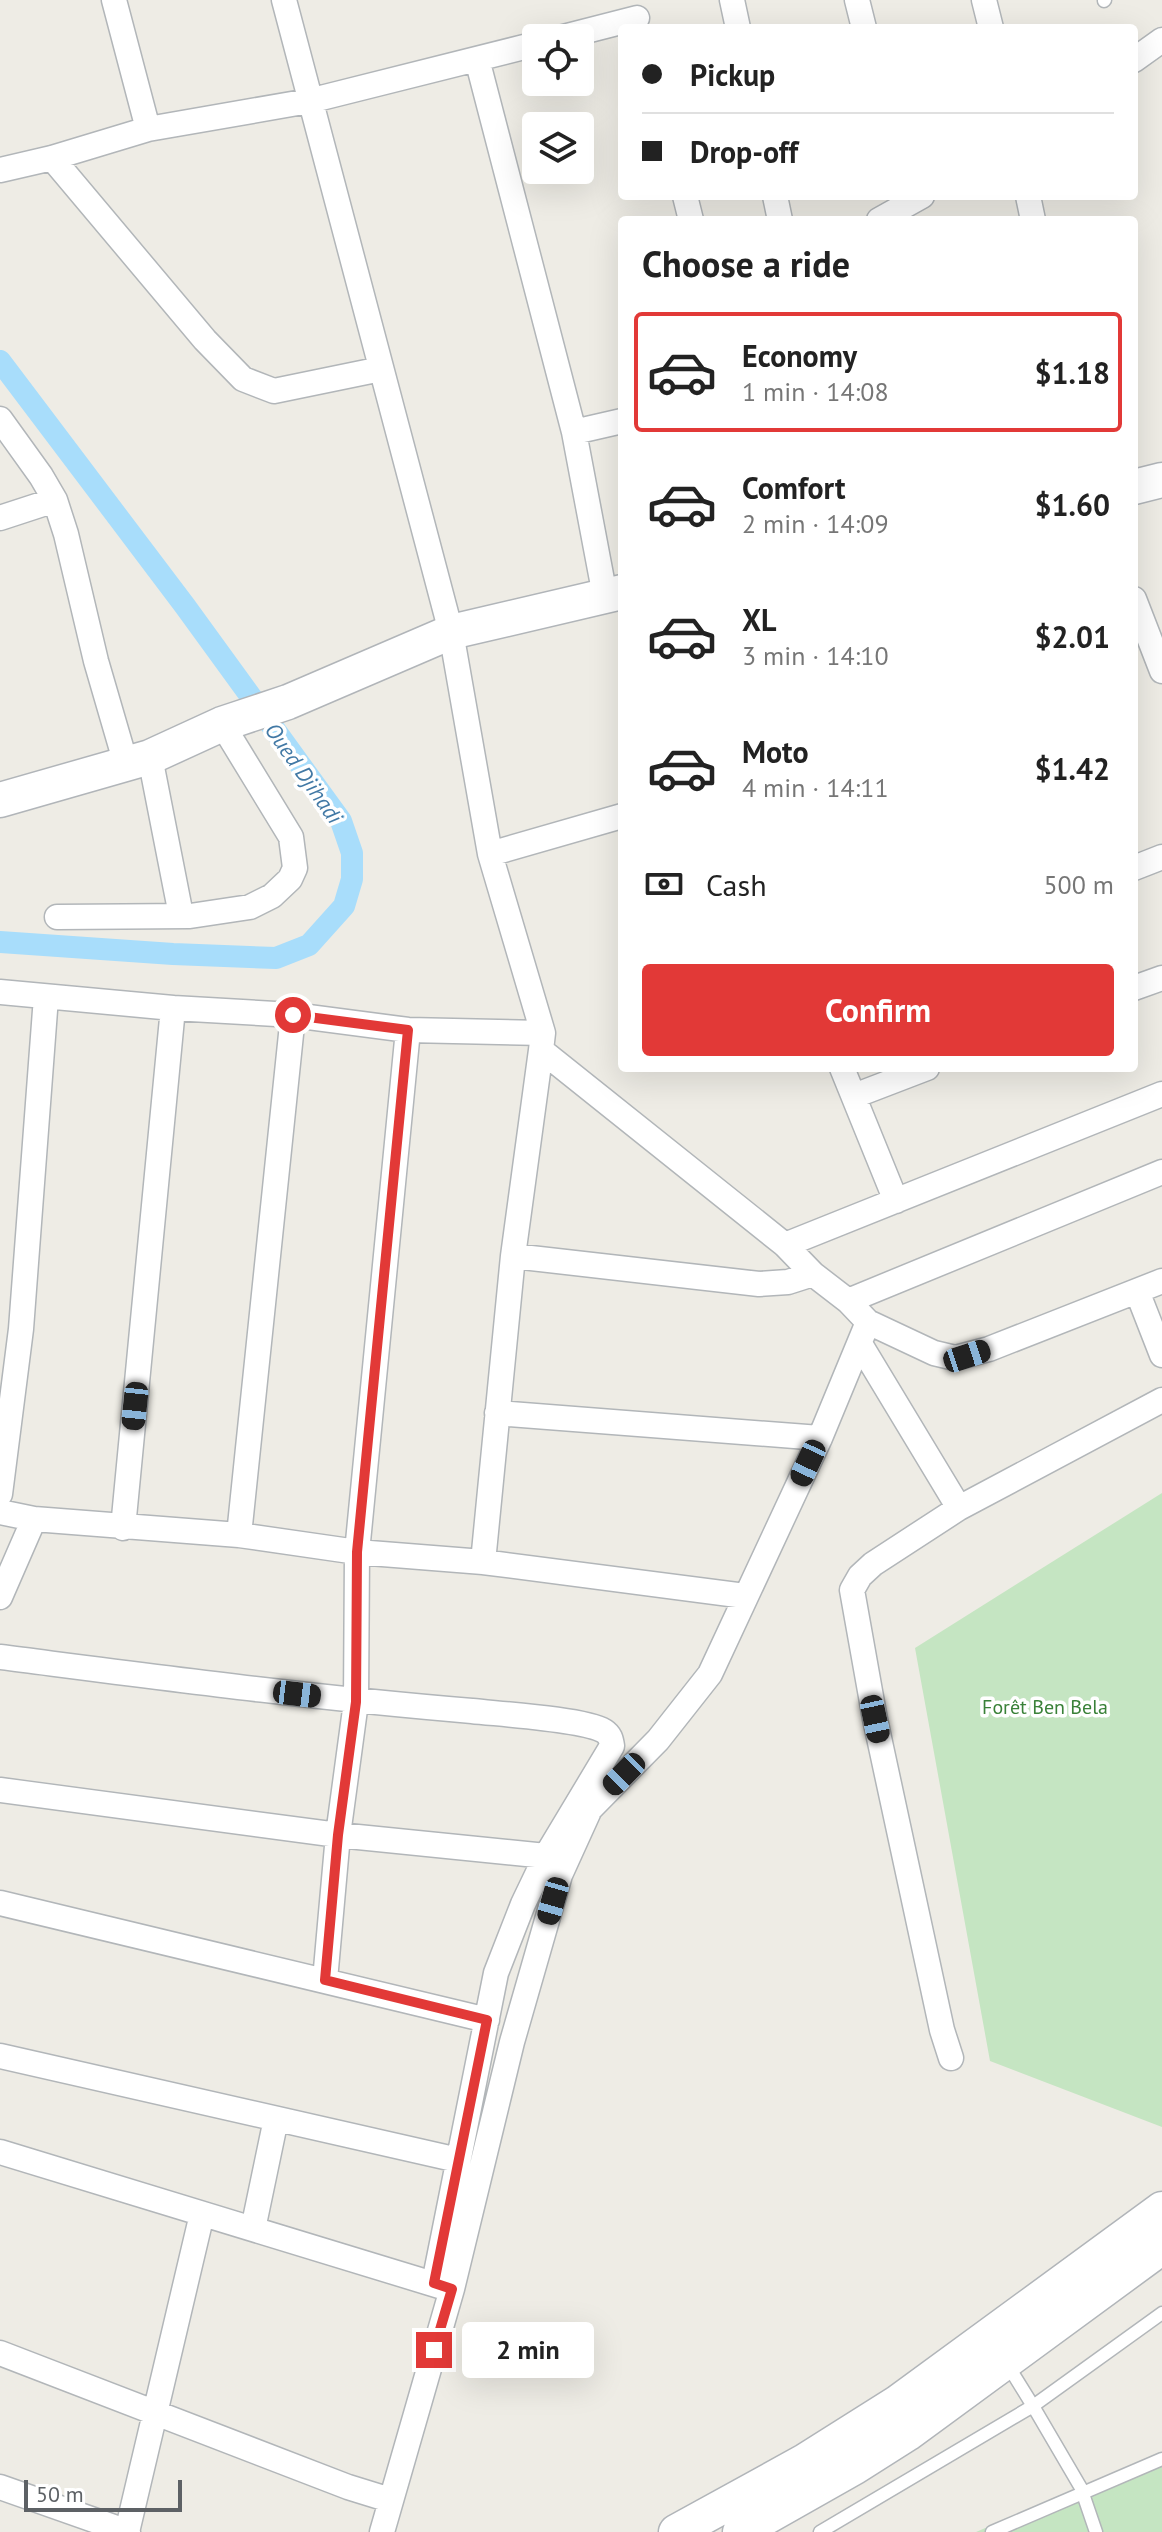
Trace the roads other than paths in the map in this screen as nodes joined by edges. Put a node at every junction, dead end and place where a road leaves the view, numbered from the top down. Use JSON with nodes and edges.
{"nodes":[{"id":1,"x":114,"y":0,"type":"edge"},
{"id":2,"x":284,"y":0,"type":"edge"},
{"id":3,"x":732,"y":0,"type":"edge"},
{"id":4,"x":857,"y":0,"type":"edge"},
{"id":5,"x":984,"y":0,"type":"edge"},
{"id":6,"x":637,"y":15,"type":"edge"},
{"id":7,"x":737,"y":24,"type":"edge"},
{"id":8,"x":863,"y":24,"type":"edge"},
{"id":9,"x":990,"y":24,"type":"edge"},
{"id":10,"x":594,"y":28,"type":"edge"},
{"id":11,"x":1162,"y":42,"type":"edge"},
{"id":12,"x":522,"y":48,"type":"edge"},
{"id":13,"x":1138,"y":57,"type":"edge"},
{"id":14,"x":477,"y":59,"type":"junction"},
{"id":15,"x":309,"y":101,"type":"junction"},
{"id":16,"x":148,"y":129,"type":"junction"},
{"id":17,"x":52,"y":158,"type":"junction"},
{"id":18,"x":0,"y":170,"type":"edge"},
{"id":19,"x":909,"y":200,"type":"edge"},
{"id":20,"x":885,"y":216,"type":"edge"},
{"id":21,"x":381,"y":369,"type":"junction"},
{"id":22,"x":0,"y":419,"type":"edge"},
{"id":23,"x":618,"y":422,"type":"edge"},
{"id":24,"x":574,"y":432,"type":"junction"},
{"id":25,"x":1162,"y":480,"type":"edge"},
{"id":26,"x":1138,"y":486,"type":"edge"},
{"id":27,"x":55,"y":500,"type":"junction"},
{"id":28,"x":0,"y":518,"type":"edge"},
{"id":29,"x":613,"y":594,"type":"edge"},
{"id":30,"x":1146,"y":609,"type":"edge"},
{"id":31,"x":451,"y":632,"type":"junction"},
{"id":32,"x":1162,"y":671,"type":"edge"},
{"id":33,"x":231,"y":721,"type":"junction"},
{"id":34,"x":138,"y":760,"type":"junction"},
{"id":35,"x":0,"y":800,"type":"edge"},
{"id":36,"x":618,"y":817,"type":"edge"},
{"id":37,"x":490,"y":854,"type":"junction"},
{"id":38,"x":1162,"y":857,"type":"edge"},
{"id":39,"x":1138,"y":866,"type":"edge"},
{"id":40,"x":181,"y":915,"type":"junction"},
{"id":41,"x":57,"y":917,"type":"dead end"},
{"id":42,"x":1162,"y":978,"type":"edge"},
{"id":43,"x":1138,"y":987,"type":"edge"},
{"id":44,"x":0,"y":992,"type":"edge"},
{"id":45,"x":46,"y":997,"type":"junction"},
{"id":46,"x":173,"y":1008,"type":"junction"},
{"id":47,"x":293,"y":1015,"type":"junction"},
{"id":48,"x":408,"y":1030,"type":"junction"},
{"id":49,"x":542,"y":1042,"type":"junction"},
{"id":50,"x":844,"y":1072,"type":"edge"},
{"id":51,"x":917,"y":1072,"type":"edge"},
{"id":52,"x":1162,"y":1094,"type":"edge"},
{"id":53,"x":854,"y":1096,"type":"junction"},
{"id":54,"x":1162,"y":1172,"type":"edge"},
{"id":55,"x":896,"y":1201,"type":"junction"},
{"id":56,"x":785,"y":1245,"type":"junction"},
{"id":57,"x":513,"y":1256,"type":"junction"},
{"id":58,"x":813,"y":1274,"type":"junction"},
{"id":59,"x":1162,"y":1281,"type":"edge"},
{"id":60,"x":1137,"y":1291,"type":"junction"},
{"id":61,"x":848,"y":1301,"type":"junction"},
{"id":62,"x":10,"y":1328,"type":"edge"},
{"id":63,"x":864,"y":1333,"type":"junction"},
{"id":64,"x":1162,"y":1355,"type":"edge"},
{"id":65,"x":1162,"y":1400,"type":"edge"},
{"id":66,"x":497,"y":1413,"type":"junction"},
{"id":67,"x":820,"y":1438,"type":"junction"},
{"id":68,"x":0,"y":1494,"type":"edge"},
{"id":69,"x":959,"y":1508,"type":"junction"},
{"id":70,"x":0,"y":1512,"type":"edge"},
{"id":71,"x":34,"y":1519,"type":"junction"},
{"id":72,"x":123,"y":1528,"type":"junction"},
{"id":73,"x":239,"y":1535,"type":"junction"},
{"id":74,"x":357,"y":1552,"type":"junction"},
{"id":75,"x":483,"y":1562,"type":"junction"},
{"id":76,"x":745,"y":1596,"type":"junction"},
{"id":77,"x":0,"y":1597,"type":"edge"},
{"id":78,"x":0,"y":1657,"type":"edge"},
{"id":79,"x":356,"y":1702,"type":"junction"},
{"id":80,"x":0,"y":1790,"type":"edge"},
{"id":81,"x":338,"y":1835,"type":"junction"},
{"id":82,"x":546,"y":1856,"type":"junction"},
{"id":83,"x":0,"y":1903,"type":"edge"},
{"id":84,"x":325,"y":1980,"type":"junction"},
{"id":85,"x":487,"y":2020,"type":"junction"},
{"id":86,"x":0,"y":2056,"type":"edge"},
{"id":87,"x":951,"y":2058,"type":"dead end"},
{"id":88,"x":276,"y":2119,"type":"junction"},
{"id":89,"x":0,"y":2152,"type":"edge"},
{"id":90,"x":458,"y":2160,"type":"junction"},
{"id":91,"x":1162,"y":2209,"type":"edge"},
{"id":92,"x":202,"y":2214,"type":"junction"},
{"id":93,"x":253,"y":2229,"type":"junction"},
{"id":94,"x":1162,"y":2247,"type":"edge"},
{"id":95,"x":443,"y":2286,"type":"junction"},
{"id":96,"x":1162,"y":2313,"type":"edge"},
{"id":97,"x":997,"y":2350,"type":"junction"},
{"id":98,"x":0,"y":2353,"type":"edge"},
{"id":99,"x":1033,"y":2406,"type":"junction"},
{"id":100,"x":154,"y":2412,"type":"junction"},
{"id":101,"x":1162,"y":2459,"type":"edge"},
{"id":102,"x":0,"y":2487,"type":"edge"},
{"id":103,"x":1082,"y":2492,"type":"junction"},
{"id":104,"x":390,"y":2500,"type":"junction"},
{"id":105,"x":127,"y":2532,"type":"edge"},
{"id":106,"x":382,"y":2532,"type":"edge"},
{"id":107,"x":676,"y":2532,"type":"edge"},
{"id":108,"x":740,"y":2532,"type":"edge"},
{"id":109,"x":820,"y":2532,"type":"edge"},
{"id":110,"x":992,"y":2532,"type":"edge"},
{"id":111,"x":1096,"y":2532,"type":"edge"}],
"edges":[{"from":1,"to":16,"type":"street"},
{"from":2,"to":15,"type":"street"},
{"from":3,"to":7,"type":"street"},
{"from":4,"to":8,"type":"street"},
{"from":5,"to":9,"type":"street"},
{"from":6,"to":10,"type":"street"},
{"from":11,"to":13,"type":"street"},
{"from":12,"to":14,"type":"street"},
{"from":14,"to":15,"type":"street"},
{"from":14,"to":24,"type":"street"},
{"from":15,"to":16,"type":"street"},
{"from":15,"to":21,"type":"street"},
{"from":16,"to":17,"type":"street"},
{"from":17,"to":18,"type":"street"},
{"from":17,"to":21,"type":"street"},
{"from":19,"to":20,"type":"street"},
{"from":21,"to":31,"type":"street"},
{"from":22,"to":27,"type":"street"},
{"from":23,"to":24,"type":"street"},
{"from":24,"to":29,"type":"street"},
{"from":25,"to":26,"type":"street"},
{"from":27,"to":28,"type":"street"},
{"from":27,"to":34,"type":"street"},
{"from":29,"to":31,"type":"street"},
{"from":30,"to":32,"type":"street"},
{"from":31,"to":33,"type":"street"},
{"from":31,"to":37,"type":"street"},
{"from":33,"to":34,"type":"street"},
{"from":33,"to":40,"type":"street"},
{"from":34,"to":35,"type":"street"},
{"from":34,"to":40,"type":"street"},
{"from":36,"to":37,"type":"street"},
{"from":37,"to":49,"type":"street"},
{"from":38,"to":39,"type":"street"},
{"from":40,"to":41,"type":"street"},
{"from":42,"to":43,"type":"street"},
{"from":44,"to":45,"type":"street"},
{"from":45,"to":46,"type":"street"},
{"from":45,"to":62,"type":"street"},
{"from":46,"to":47,"type":"street"},
{"from":46,"to":72,"type":"street"},
{"from":47,"to":48,"type":"street"},
{"from":47,"to":73,"type":"street"},
{"from":48,"to":49,"type":"street"},
{"from":48,"to":74,"type":"street"},
{"from":49,"to":56,"type":"street"},
{"from":49,"to":57,"type":"street"},
{"from":50,"to":53,"type":"street"},
{"from":51,"to":53,"type":"street"},
{"from":52,"to":55,"type":"street"},
{"from":53,"to":55,"type":"street"},
{"from":54,"to":61,"type":"street"},
{"from":55,"to":56,"type":"street"},
{"from":56,"to":58,"type":"street"},
{"from":57,"to":58,"type":"street"},
{"from":57,"to":66,"type":"street"},
{"from":58,"to":61,"type":"street"},
{"from":59,"to":60,"type":"street"},
{"from":60,"to":63,"type":"street"},
{"from":60,"to":64,"type":"street"},
{"from":61,"to":63,"type":"street"},
{"from":62,"to":68,"type":"street"},
{"from":63,"to":67,"type":"street"},
{"from":63,"to":69,"type":"street"},
{"from":65,"to":69,"type":"street"},
{"from":66,"to":67,"type":"street"},
{"from":66,"to":75,"type":"street"},
{"from":67,"to":76,"type":"street"},
{"from":69,"to":87,"type":"street"},
{"from":70,"to":71,"type":"street"},
{"from":71,"to":72,"type":"street"},
{"from":71,"to":77,"type":"street"},
{"from":72,"to":73,"type":"street"},
{"from":73,"to":74,"type":"street"},
{"from":74,"to":75,"type":"street"},
{"from":74,"to":79,"type":"street"},
{"from":75,"to":76,"type":"street"},
{"from":76,"to":95,"type":"street"},
{"from":78,"to":79,"type":"street"},
{"from":79,"to":81,"type":"street"},
{"from":79,"to":82,"type":"street"},
{"from":80,"to":81,"type":"street"},
{"from":81,"to":82,"type":"street"},
{"from":81,"to":84,"type":"street"},
{"from":82,"to":85,"type":"street"},
{"from":83,"to":84,"type":"street"},
{"from":84,"to":85,"type":"street"},
{"from":85,"to":90,"type":"street"},
{"from":86,"to":88,"type":"street"},
{"from":88,"to":90,"type":"street"},
{"from":88,"to":93,"type":"street"},
{"from":89,"to":92,"type":"street"},
{"from":90,"to":95,"type":"street"},
{"from":91,"to":97,"type":"street"},
{"from":92,"to":93,"type":"street"},
{"from":92,"to":100,"type":"street"},
{"from":93,"to":95,"type":"street"},
{"from":94,"to":97,"type":"street"},
{"from":95,"to":104,"type":"street"},
{"from":96,"to":99,"type":"lane"},
{"from":97,"to":99,"type":"lane"},
{"from":97,"to":107,"type":"street"},
{"from":97,"to":108,"type":"street"},
{"from":98,"to":100,"type":"street"},
{"from":99,"to":103,"type":"lane"},
{"from":99,"to":109,"type":"lane"},
{"from":100,"to":104,"type":"street"},
{"from":100,"to":105,"type":"street"},
{"from":101,"to":103,"type":"lane"},
{"from":102,"to":105,"type":"street"},
{"from":103,"to":110,"type":"lane"},
{"from":103,"to":111,"type":"lane"},
{"from":104,"to":106,"type":"street"}]}
